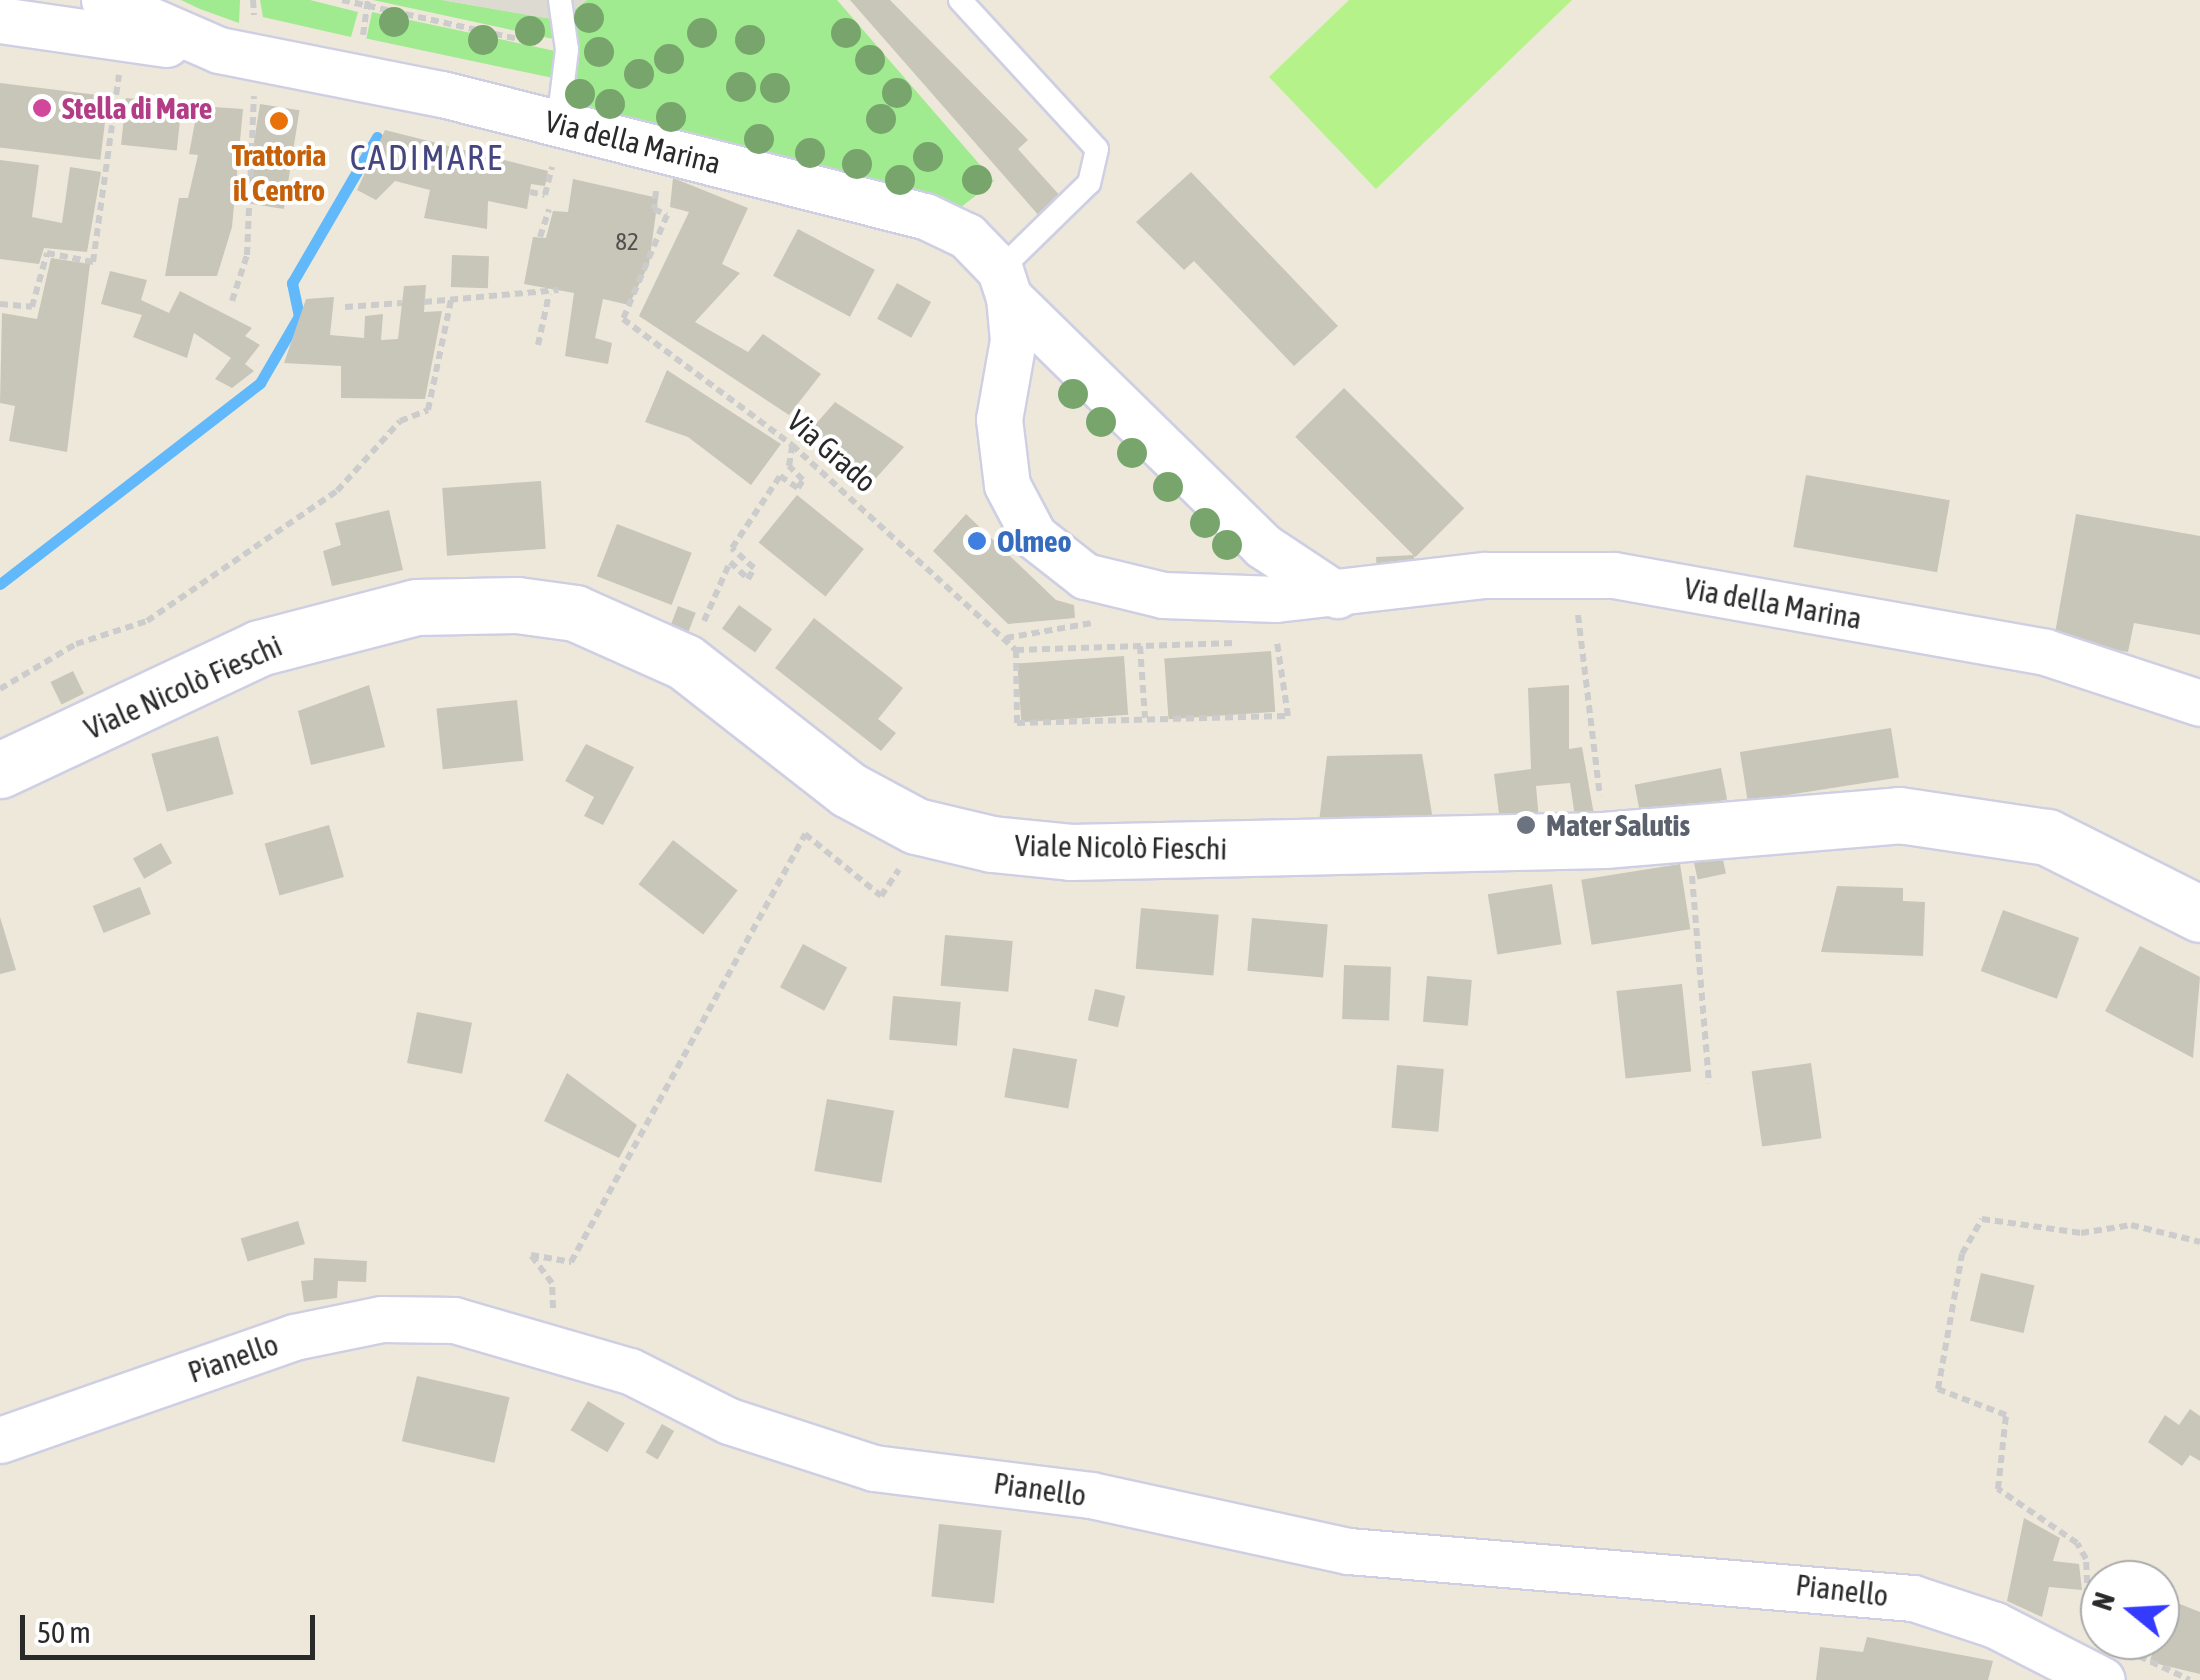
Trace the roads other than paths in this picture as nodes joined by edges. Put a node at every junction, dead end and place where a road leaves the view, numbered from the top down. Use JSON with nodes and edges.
{"nodes":[{"id":1,"x":560,"y":0,"type":"edge"},
{"id":2,"x":960,"y":0,"type":"edge"},
{"id":3,"x":0,"y":20,"type":"edge"},
{"id":4,"x":113,"y":20,"type":"edge"},
{"id":5,"x":555,"y":145,"type":"junction"},
{"id":6,"x":1004,"y":284,"type":"junction"},
{"id":7,"x":1337,"y":596,"type":"junction"},
{"id":8,"x":2200,"y":702,"type":"edge"},
{"id":9,"x":0,"y":770,"type":"edge"},
{"id":10,"x":2200,"y":914,"type":"edge"},
{"id":11,"x":0,"y":1440,"type":"edge"},
{"id":12,"x":2102,"y":1680,"type":"edge"}],
"edges":[{"from":1,"to":5,"type":"lane"},
{"from":2,"to":6,"type":"lane"},
{"from":3,"to":4,"type":"street","name":"Via della Marina"},
{"from":4,"to":5,"type":"street","name":"Via della Marina"},
{"from":5,"to":6,"type":"street","name":"Via della Marina"},
{"from":6,"to":7,"type":"street","name":"Via della Marina"},
{"from":6,"to":7,"type":"street","name":"Via della Marina"},
{"from":7,"to":8,"type":"street","name":"Via della Marina"},
{"from":9,"to":10,"type":"main road","name":"Viale Nicolò Fieschi"},
{"from":11,"to":12,"type":"street","name":"Pianello"}]}
